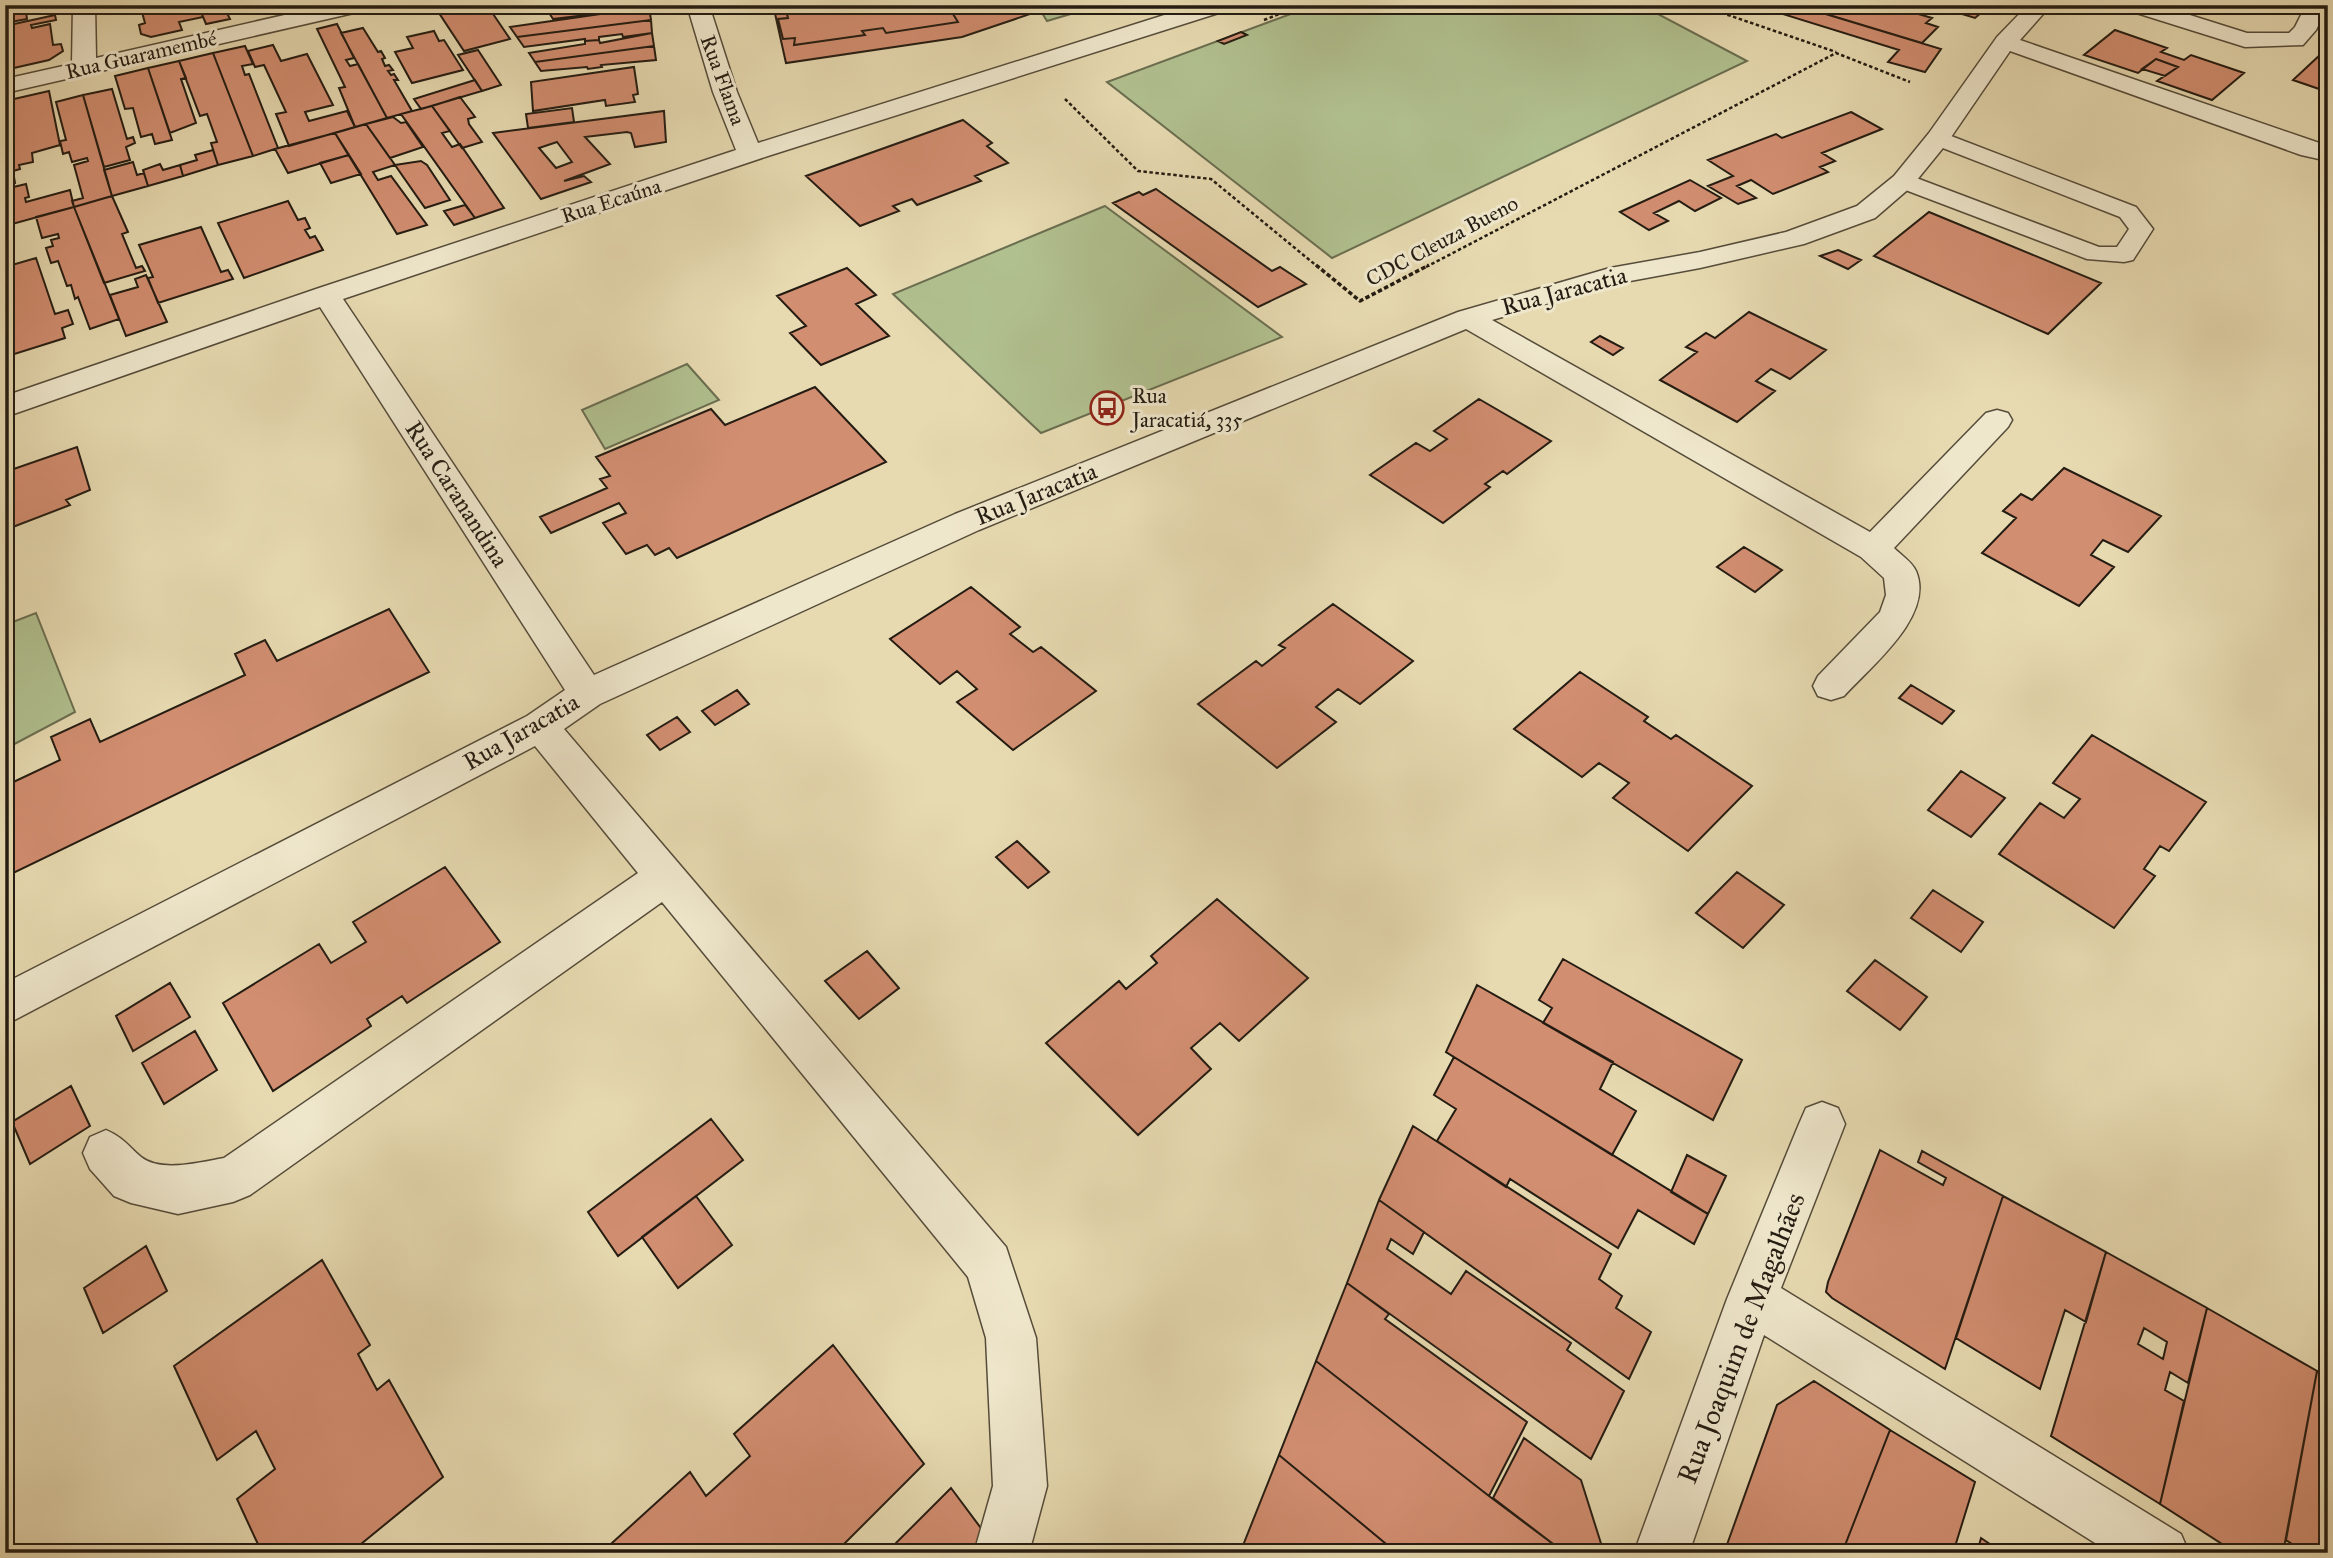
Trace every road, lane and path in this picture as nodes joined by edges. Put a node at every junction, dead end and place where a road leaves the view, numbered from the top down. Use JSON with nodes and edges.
{"nodes":[{"id":1,"x":84,"y":5,"type":"edge"},
{"id":2,"x":358,"y":5,"type":"edge"},
{"id":3,"x":698,"y":5,"type":"edge"},
{"id":4,"x":1220,"y":5,"type":"edge"},
{"id":5,"x":1302,"y":5,"type":"edge"},
{"id":6,"x":1699,"y":5,"type":"edge"},
{"id":7,"x":2040,"y":5,"type":"edge"},
{"id":8,"x":2134,"y":5,"type":"edge"},
{"id":9,"x":2317,"y":5,"type":"edge"},
{"id":10,"x":1252,"y":25,"type":"dead end"},
{"id":11,"x":2005,"y":42,"type":"junction"},
{"id":12,"x":1836,"y":53,"type":"junction"},
{"id":13,"x":84,"y":68,"type":"junction"},
{"id":14,"x":1910,"y":82,"type":"dead end"},
{"id":15,"x":5,"y":86,"type":"edge"},
{"id":16,"x":1064,"y":98,"type":"dead end"},
{"id":17,"x":1938,"y":138,"type":"junction"},
{"id":18,"x":2328,"y":154,"type":"edge"},
{"id":19,"x":751,"y":155,"type":"junction"},
{"id":20,"x":1903,"y":181,"type":"junction"},
{"id":21,"x":326,"y":295,"type":"junction"},
{"id":22,"x":1468,"y":318,"type":"junction"},
{"id":23,"x":5,"y":407,"type":"edge"},
{"id":24,"x":1997,"y":420,"type":"dead end"},
{"id":25,"x":1873,"y":549,"type":"junction"},
{"id":26,"x":1831,"y":686,"type":"dead end"},
{"id":27,"x":587,"y":694,"type":"junction"},
{"id":28,"x":540,"y":726,"type":"junction"},
{"id":29,"x":666,"y":876,"type":"junction"},
{"id":30,"x":5,"y":1005,"type":"edge"},
{"id":31,"x":1822,"y":1124,"type":"dead end"},
{"id":32,"x":106,"y":1153,"type":"dead end"},
{"id":33,"x":1752,"y":1299,"type":"junction"},
{"id":34,"x":1001,"y":1553,"type":"edge"},
{"id":35,"x":1661,"y":1553,"type":"edge"},
{"id":36,"x":2162,"y":1553,"type":"edge"}],
"edges":[{"from":1,"to":13,"type":"street"},
{"from":2,"to":13,"type":"street","name":"Rua Guaramembé"},
{"from":3,"to":19,"type":"street","name":"Rua Flama"},
{"from":4,"to":19,"type":"street","name":"Rua Ecaúna"},
{"from":5,"to":10,"type":"path"},
{"from":6,"to":12,"type":"path"},
{"from":7,"to":11,"type":"street","name":"Rua Jaracatia"},
{"from":8,"to":9,"type":"street"},
{"from":11,"to":17,"type":"street","name":"Rua Jaracatia"},
{"from":11,"to":18,"type":"street"},
{"from":12,"to":14,"type":"path"},
{"from":12,"to":16,"type":"path","name":"CDC Cleuza Bueno"},
{"from":13,"to":15,"type":"street","name":"Rua Guaramembé"},
{"from":17,"to":20,"type":"street","name":"Rua Jaracatia"},
{"from":17,"to":20,"type":"lane"},
{"from":19,"to":21,"type":"street","name":"Rua Ecaúna"},
{"from":20,"to":22,"type":"street","name":"Rua Jaracatia"},
{"from":21,"to":23,"type":"street","name":"Rua Ecaúna"},
{"from":21,"to":27,"type":"street","name":"Rua Caranandina"},
{"from":22,"to":25,"type":"street"},
{"from":22,"to":27,"type":"street","name":"Rua Jaracatia"},
{"from":24,"to":25,"type":"street"},
{"from":25,"to":26,"type":"street"},
{"from":27,"to":28,"type":"street","name":"Rua Jaracatia"},
{"from":28,"to":29,"type":"street"},
{"from":28,"to":30,"type":"street","name":"Rua Jaracatia"},
{"from":29,"to":32,"type":"street"},
{"from":29,"to":34,"type":"street"},
{"from":31,"to":33,"type":"street","name":"Rua Joaquim de Magalhães"},
{"from":33,"to":35,"type":"street","name":"Rua Joaquim de Magalhães"},
{"from":33,"to":36,"type":"street"}]}
